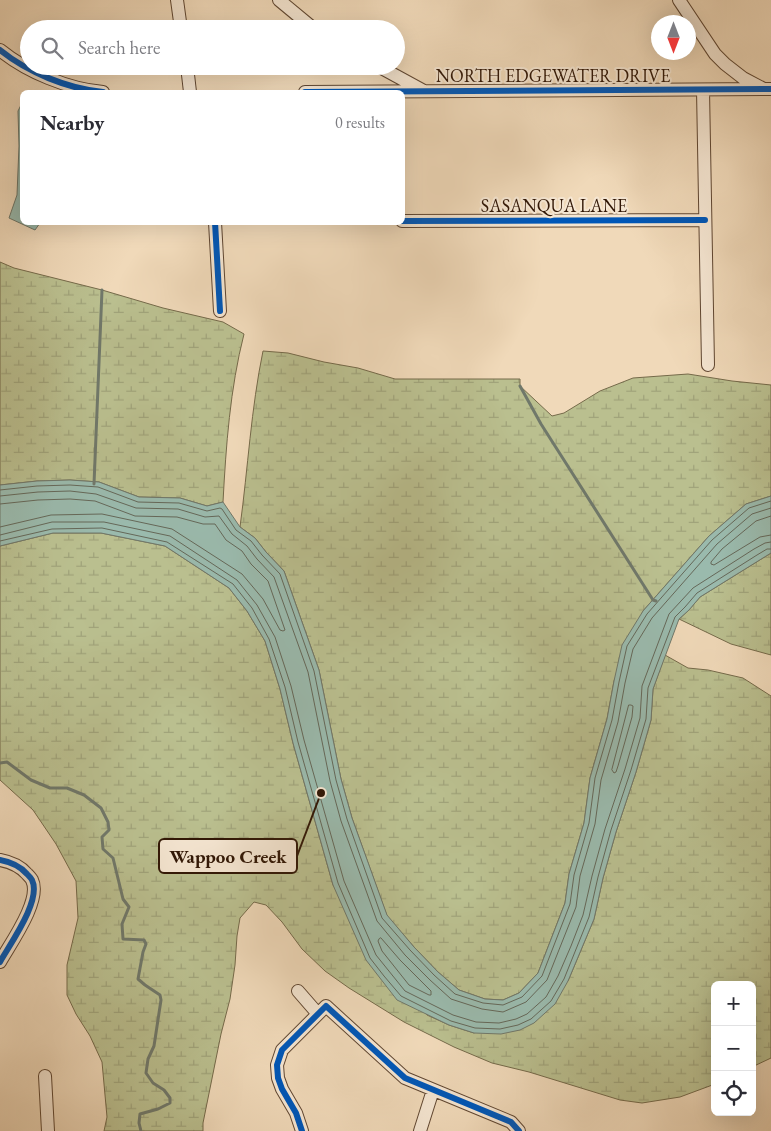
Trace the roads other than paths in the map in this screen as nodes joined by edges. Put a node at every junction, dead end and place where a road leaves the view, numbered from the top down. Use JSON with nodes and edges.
{"nodes":[{"id":1,"x":177,"y":0,"type":"edge"},
{"id":2,"x":279,"y":0,"type":"edge"},
{"id":3,"x":679,"y":0,"type":"edge"},
{"id":4,"x":180,"y":20,"type":"edge"},
{"id":5,"x":303,"y":20,"type":"edge"},
{"id":6,"x":0,"y":50,"type":"edge"},
{"id":7,"x":20,"y":63,"type":"edge"},
{"id":8,"x":43,"y":75,"type":"edge"},
{"id":9,"x":187,"y":75,"type":"edge"},
{"id":10,"x":395,"y":75,"type":"edge"},
{"id":11,"x":768,"y":89,"type":"edge"},
{"id":12,"x":85,"y":90,"type":"edge"},
{"id":13,"x":190,"y":90,"type":"edge"},
{"id":14,"x":703,"y":90,"type":"junction"},
{"id":15,"x":405,"y":91,"type":"edge"},
{"id":16,"x":425,"y":91,"type":"junction"},
{"id":17,"x":705,"y":220,"type":"junction"},
{"id":18,"x":405,"y":222,"type":"edge"},
{"id":19,"x":215,"y":225,"type":"edge"},
{"id":20,"x":220,"y":311,"type":"dead end"},
{"id":21,"x":708,"y":365,"type":"dead end"},
{"id":22,"x":4,"y":860,"type":"edge"},
{"id":23,"x":0,"y":962,"type":"edge"},
{"id":24,"x":298,"y":991,"type":"dead end"},
{"id":25,"x":318,"y":1014,"type":"junction"},
{"id":26,"x":45,"y":1076,"type":"dead end"},
{"id":27,"x":433,"y":1090,"type":"junction"},
{"id":28,"x":48,"y":1131,"type":"edge"},
{"id":29,"x":302,"y":1131,"type":"edge"},
{"id":30,"x":420,"y":1131,"type":"edge"},
{"id":31,"x":519,"y":1131,"type":"edge"}],
"edges":[{"from":1,"to":4,"type":"street"},
{"from":2,"to":5,"type":"street"},
{"from":3,"to":11,"type":"street"},
{"from":6,"to":7,"type":"street"},
{"from":8,"to":12,"type":"street"},
{"from":9,"to":13,"type":"street"},
{"from":10,"to":16,"type":"street"},
{"from":11,"to":14,"type":"street","name":"NORTH EDGEWATER DRIVE"},
{"from":14,"to":16,"type":"street","name":"NORTH EDGEWATER DRIVE"},
{"from":14,"to":17,"type":"street"},
{"from":15,"to":16,"type":"street","name":"NORTH EDGEWATER DRIVE"},
{"from":17,"to":18,"type":"street","name":"SASANQUA LANE"},
{"from":17,"to":21,"type":"street"},
{"from":19,"to":20,"type":"street"},
{"from":22,"to":23,"type":"street"},
{"from":24,"to":25,"type":"street"},
{"from":25,"to":27,"type":"street"},
{"from":25,"to":29,"type":"street"},
{"from":26,"to":28,"type":"street"},
{"from":27,"to":30,"type":"street"},
{"from":27,"to":31,"type":"street"}]}
